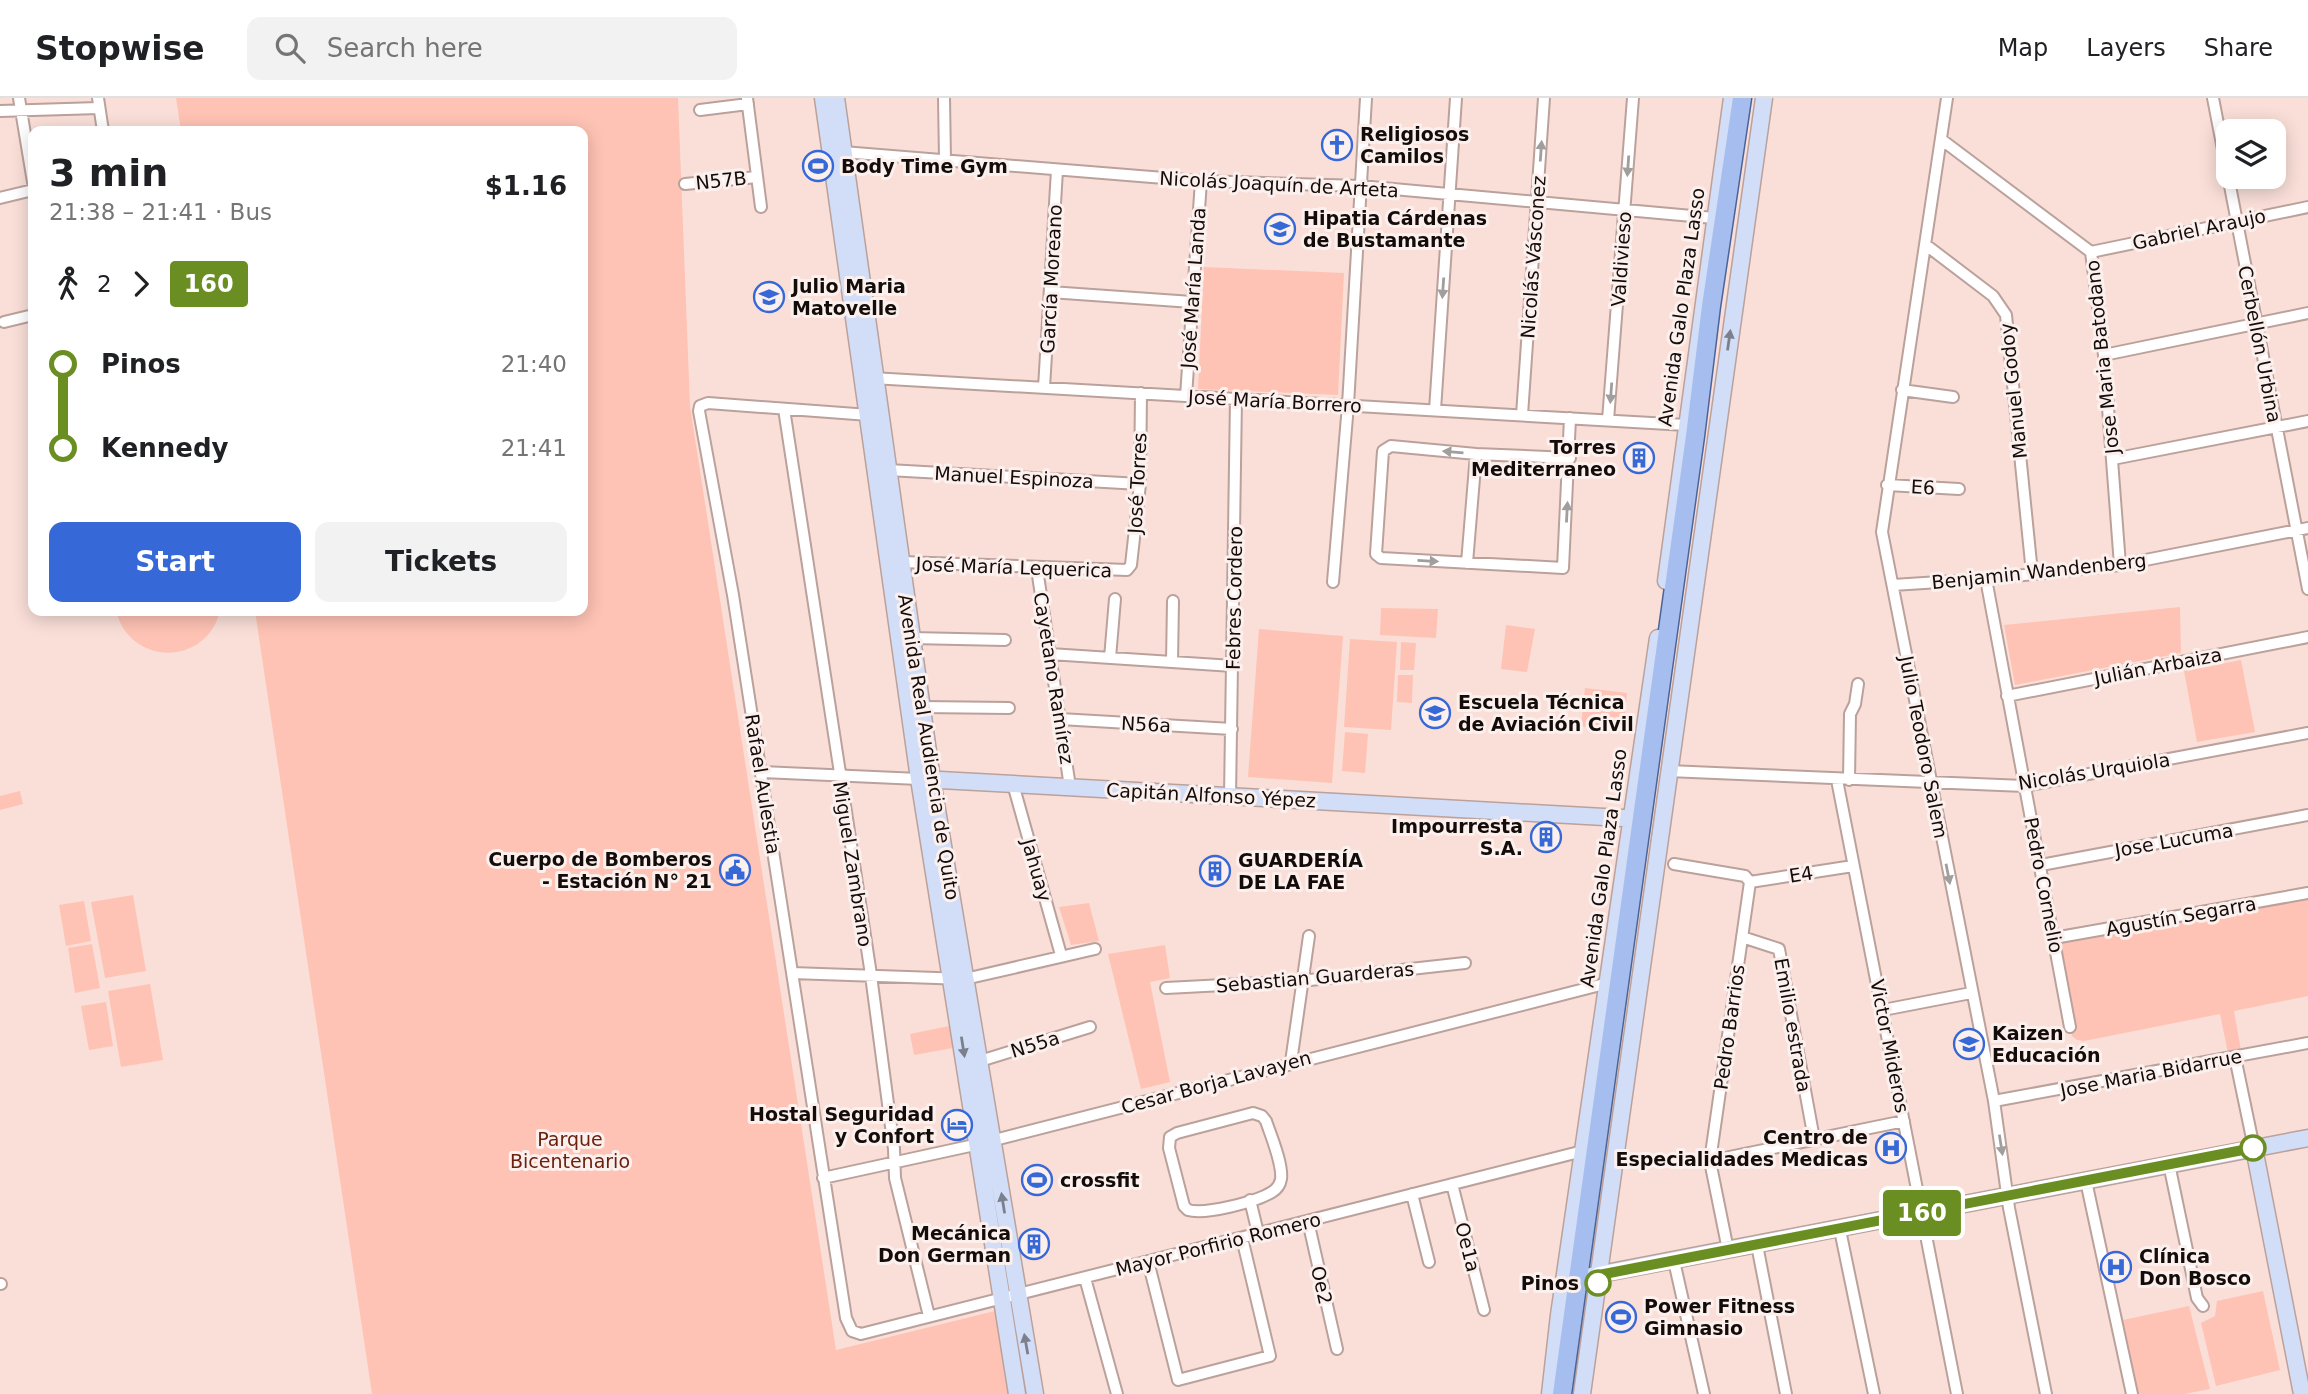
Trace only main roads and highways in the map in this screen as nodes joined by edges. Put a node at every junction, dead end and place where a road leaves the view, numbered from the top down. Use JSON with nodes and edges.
{"nodes":[{"id":1,"x":823,"y":98,"type":"edge"},
{"id":2,"x":836,"y":98,"type":"edge"},
{"id":3,"x":1732,"y":98,"type":"edge"},
{"id":4,"x":1742,"y":98,"type":"edge"},
{"id":5,"x":1751,"y":98,"type":"edge"},
{"id":6,"x":1763,"y":98,"type":"edge"},
{"id":7,"x":870,"y":378,"type":"junction"},
{"id":8,"x":926,"y":779,"type":"junction"},
{"id":9,"x":1646,"y":820,"type":"junction"},
{"id":10,"x":959,"y":979,"type":"junction"},
{"id":11,"x":2308,"y":1138,"type":"edge"},
{"id":12,"x":985,"y":1142,"type":"junction"},
{"id":13,"x":2253,"y":1148,"type":"junction"},
{"id":14,"x":1588,"y":1277,"type":"junction"},
{"id":15,"x":1017,"y":1394,"type":"edge"},
{"id":16,"x":1035,"y":1394,"type":"edge"},
{"id":17,"x":1550,"y":1394,"type":"edge"},
{"id":18,"x":1562,"y":1394,"type":"edge"},
{"id":19,"x":1572,"y":1394,"type":"edge"},
{"id":20,"x":1583,"y":1394,"type":"edge"},
{"id":21,"x":2302,"y":1394,"type":"edge"}],
"edges":[{"from":1,"to":7,"type":"main road","name":"Avenida Real Audiencia de Quito"},
{"from":2,"to":7,"type":"main road","name":"Avenida Real Audiencia de Quito"},
{"from":3,"to":9,"type":"main road","name":"Avenida Galo Plaza Lasso"},
{"from":4,"to":9,"type":"main road","name":"Avenida Galo Plaza Lasso"},
{"from":5,"to":9,"type":"main road","name":"Avenida Galo Plaza Lasso"},
{"from":9,"to":6,"type":"main road","name":"Avenida Galo Plaza Lasso","one_way":true},
{"from":7,"to":8,"type":"main road","name":"Avenida Real Audiencia de Quito"},
{"from":7,"to":8,"type":"main road","name":"Avenida Real Audiencia de Quito"},
{"from":8,"to":9,"type":"main road","name":"Capitán Alfonso Yépez"},
{"from":8,"to":10,"type":"main road","name":"Avenida Real Audiencia de Quito"},
{"from":9,"to":14,"type":"main road","name":"Avenida Galo Plaza Lasso"},
{"from":9,"to":17,"type":"main road","name":"Avenida Galo Plaza Lasso"},
{"from":10,"to":12,"type":"main road","name":"Avenida Real Audiencia de Quito","one_way":true},
{"from":10,"to":12,"type":"main road","name":"Avenida Real Audiencia de Quito"},
{"from":11,"to":13,"type":"main road"},
{"from":12,"to":15,"type":"main road","name":"Avenida Real Audiencia de Quito"},
{"from":16,"to":12,"type":"main road","name":"Avenida Real Audiencia de Quito","one_way":true},
{"from":13,"to":14,"type":"main road"},
{"from":13,"to":21,"type":"main road"},
{"from":14,"to":18,"type":"main road","name":"Avenida Galo Plaza Lasso"},
{"from":14,"to":19,"type":"main road","name":"Avenida Galo Plaza Lasso"},
{"from":14,"to":20,"type":"main road","name":"Avenida Galo Plaza Lasso"}]}
